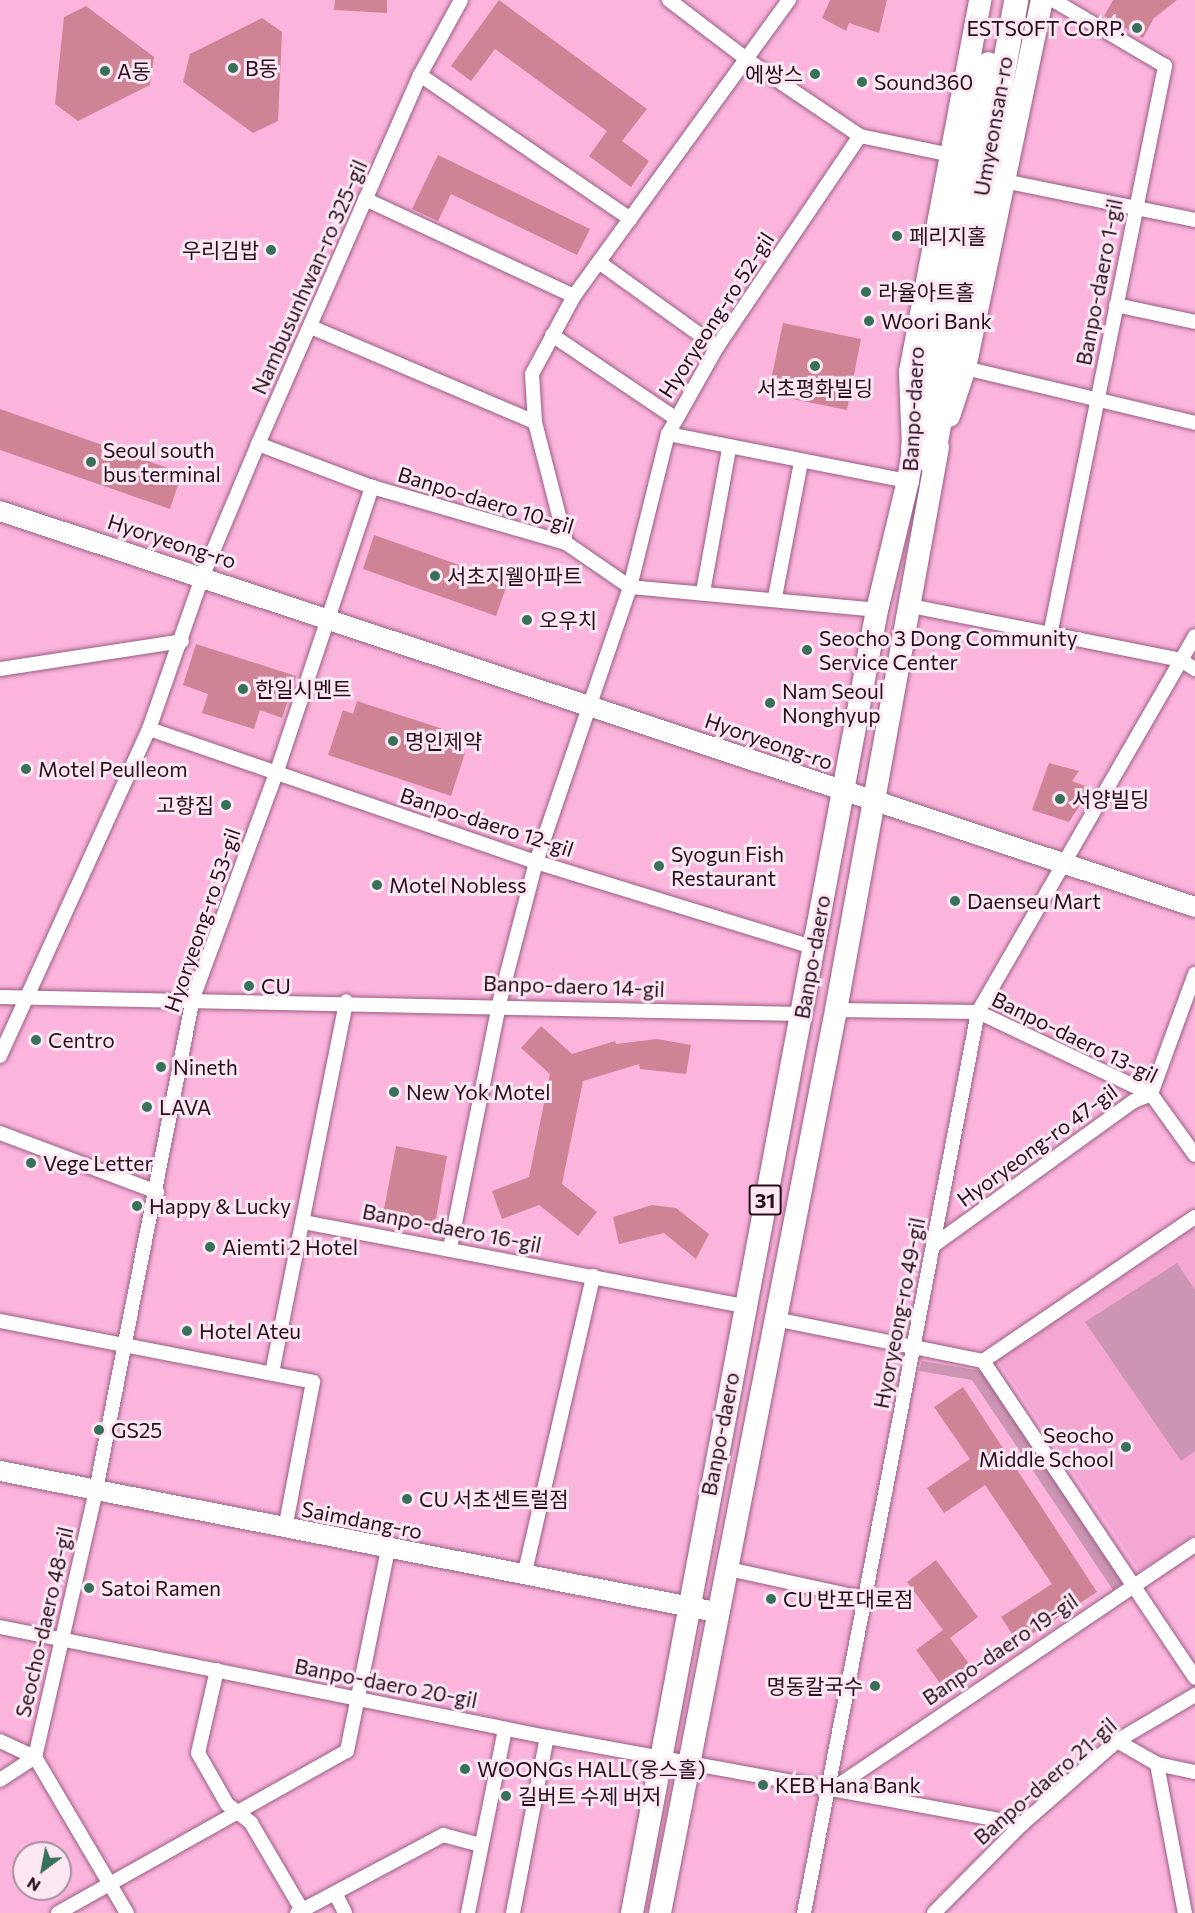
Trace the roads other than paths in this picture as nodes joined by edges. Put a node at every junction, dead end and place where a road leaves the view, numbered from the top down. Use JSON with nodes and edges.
{"nodes":[{"id":1,"x":461,"y":0,"type":"edge"},
{"id":2,"x":669,"y":0,"type":"edge"},
{"id":3,"x":789,"y":0,"type":"edge"},
{"id":4,"x":980,"y":0,"type":"edge"},
{"id":5,"x":1000,"y":0,"type":"edge"},
{"id":6,"x":1016,"y":0,"type":"edge"},
{"id":7,"x":1042,"y":0,"type":"edge"},
{"id":8,"x":1053,"y":0,"type":"edge"},
{"id":9,"x":749,"y":61,"type":"junction"},
{"id":10,"x":420,"y":75,"type":"junction"},
{"id":11,"x":860,"y":136,"type":"junction"},
{"id":12,"x":951,"y":155,"type":"junction"},
{"id":13,"x":1004,"y":181,"type":"junction"},
{"id":14,"x":366,"y":199,"type":"junction"},
{"id":15,"x":1135,"y":208,"type":"junction"},
{"id":16,"x":630,"y":219,"type":"junction"},
{"id":17,"x":1195,"y":220,"type":"edge"},
{"id":18,"x":600,"y":263,"type":"junction"},
{"id":19,"x":574,"y":296,"type":"junction"},
{"id":20,"x":1116,"y":305,"type":"junction"},
{"id":21,"x":1195,"y":322,"type":"edge"},
{"id":22,"x":311,"y":327,"type":"junction"},
{"id":23,"x":552,"y":335,"type":"junction"},
{"id":24,"x":717,"y":347,"type":"junction"},
{"id":25,"x":965,"y":368,"type":"junction"},
{"id":26,"x":1096,"y":401,"type":"junction"},
{"id":27,"x":675,"y":418,"type":"junction"},
{"id":28,"x":535,"y":422,"type":"junction"},
{"id":29,"x":1195,"y":423,"type":"edge"},
{"id":30,"x":668,"y":434,"type":"junction"},
{"id":31,"x":258,"y":444,"type":"junction"},
{"id":32,"x":913,"y":448,"type":"junction"},
{"id":33,"x":729,"y":449,"type":"junction"},
{"id":34,"x":801,"y":462,"type":"junction"},
{"id":35,"x":932,"y":464,"type":"junction"},
{"id":36,"x":908,"y":481,"type":"junction"},
{"id":37,"x":372,"y":487,"type":"junction"},
{"id":38,"x":0,"y":511,"type":"edge"},
{"id":39,"x":566,"y":543,"type":"junction"},
{"id":40,"x":203,"y":575,"type":"junction"},
{"id":41,"x":630,"y":587,"type":"junction"},
{"id":42,"x":703,"y":592,"type":"junction"},
{"id":43,"x":775,"y":597,"type":"junction"},
{"id":44,"x":906,"y":605,"type":"junction"},
{"id":45,"x":877,"y":610,"type":"junction"},
{"id":46,"x":328,"y":618,"type":"junction"},
{"id":47,"x":1050,"y":635,"type":"junction"},
{"id":48,"x":1195,"y":636,"type":"edge"},
{"id":49,"x":182,"y":641,"type":"junction"},
{"id":50,"x":1181,"y":660,"type":"junction"},
{"id":51,"x":0,"y":669,"type":"edge"},
{"id":52,"x":1195,"y":669,"type":"edge"},
{"id":53,"x":589,"y":705,"type":"junction"},
{"id":54,"x":149,"y":729,"type":"junction"},
{"id":55,"x":276,"y":774,"type":"junction"},
{"id":56,"x":843,"y":791,"type":"junction"},
{"id":57,"x":872,"y":800,"type":"junction"},
{"id":58,"x":536,"y":862,"type":"junction"},
{"id":59,"x":1066,"y":864,"type":"junction"},
{"id":60,"x":1195,"y":907,"type":"edge"},
{"id":61,"x":813,"y":947,"type":"junction"},
{"id":62,"x":1195,"y":974,"type":"edge"},
{"id":63,"x":0,"y":997,"type":"edge"},
{"id":64,"x":193,"y":998,"type":"junction"},
{"id":65,"x":28,"y":999,"type":"junction"},
{"id":66,"x":345,"y":1001,"type":"junction"},
{"id":67,"x":499,"y":1004,"type":"junction"},
{"id":68,"x":836,"y":1010,"type":"junction"},
{"id":69,"x":978,"y":1012,"type":"junction"},
{"id":70,"x":801,"y":1014,"type":"junction"},
{"id":71,"x":0,"y":1056,"type":"edge"},
{"id":72,"x":1151,"y":1094,"type":"junction"},
{"id":73,"x":0,"y":1133,"type":"edge"},
{"id":74,"x":1195,"y":1155,"type":"edge"},
{"id":75,"x":157,"y":1192,"type":"junction"},
{"id":76,"x":1195,"y":1217,"type":"edge"},
{"id":77,"x":303,"y":1222,"type":"junction"},
{"id":78,"x":934,"y":1245,"type":"junction"},
{"id":79,"x":450,"y":1248,"type":"junction"},
{"id":80,"x":593,"y":1276,"type":"junction"},
{"id":81,"x":744,"y":1306,"type":"junction"},
{"id":82,"x":775,"y":1319,"type":"junction"},
{"id":83,"x":0,"y":1321,"type":"edge"},
{"id":84,"x":125,"y":1342,"type":"junction"},
{"id":85,"x":914,"y":1349,"type":"junction"},
{"id":86,"x":983,"y":1361,"type":"junction"},
{"id":87,"x":272,"y":1373,"type":"junction"},
{"id":88,"x":0,"y":1471,"type":"edge"},
{"id":89,"x":96,"y":1490,"type":"junction"},
{"id":90,"x":285,"y":1529,"type":"junction"},
{"id":91,"x":1195,"y":1545,"type":"edge"},
{"id":92,"x":388,"y":1550,"type":"junction"},
{"id":93,"x":724,"y":1568,"type":"junction"},
{"id":94,"x":524,"y":1576,"type":"junction"},
{"id":95,"x":1134,"y":1585,"type":"junction"},
{"id":96,"x":866,"y":1599,"type":"junction"},
{"id":97,"x":686,"y":1607,"type":"junction"},
{"id":98,"x":716,"y":1612,"type":"junction"},
{"id":99,"x":0,"y":1627,"type":"edge"},
{"id":100,"x":62,"y":1639,"type":"junction"},
{"id":101,"x":217,"y":1670,"type":"junction"},
{"id":102,"x":1195,"y":1678,"type":"edge"},
{"id":103,"x":1195,"y":1695,"type":"edge"},
{"id":104,"x":360,"y":1699,"type":"junction"},
{"id":105,"x":505,"y":1729,"type":"junction"},
{"id":106,"x":547,"y":1737,"type":"junction"},
{"id":107,"x":0,"y":1741,"type":"edge"},
{"id":108,"x":1117,"y":1741,"type":"junction"},
{"id":109,"x":35,"y":1757,"type":"junction"},
{"id":110,"x":658,"y":1759,"type":"junction"},
{"id":111,"x":687,"y":1763,"type":"junction"},
{"id":112,"x":1158,"y":1764,"type":"junction"},
{"id":113,"x":1195,"y":1773,"type":"edge"},
{"id":114,"x":0,"y":1780,"type":"edge"},
{"id":115,"x":830,"y":1791,"type":"junction"},
{"id":116,"x":238,"y":1813,"type":"junction"},
{"id":117,"x":1022,"y":1824,"type":"junction"},
{"id":118,"x":481,"y":1845,"type":"junction"},
{"id":119,"x":111,"y":1883,"type":"junction"},
{"id":120,"x":335,"y":1893,"type":"junction"},
{"id":121,"x":300,"y":1912,"type":"edge"},
{"id":122,"x":58,"y":1913,"type":"edge"},
{"id":123,"x":127,"y":1913,"type":"edge"},
{"id":124,"x":345,"y":1913,"type":"edge"},
{"id":125,"x":468,"y":1913,"type":"edge"},
{"id":126,"x":513,"y":1913,"type":"edge"},
{"id":127,"x":632,"y":1913,"type":"edge"},
{"id":128,"x":660,"y":1913,"type":"edge"},
{"id":129,"x":804,"y":1913,"type":"edge"},
{"id":130,"x":934,"y":1913,"type":"edge"},
{"id":131,"x":1185,"y":1913,"type":"edge"}],
"edges":[{"from":1,"to":10,"type":"street","name":"Nambusunhwan-ro 325-gil"},
{"from":2,"to":9,"type":"street"},
{"from":3,"to":9,"type":"street"},
{"from":4,"to":12,"type":"main road","name":"Banpo-daero"},
{"from":5,"to":32,"type":"highway","name":"Umyeonsan-ro","number":"31"},
{"from":6,"to":35,"type":"highway","name":"Umyeonsan-ro"},
{"from":7,"to":13,"type":"main road","name":"Banpo-daero"},
{"from":8,"to":15,"type":"street","name":"Banpo-daero 1-gil"},
{"from":9,"to":11,"type":"street"},
{"from":9,"to":16,"type":"street"},
{"from":10,"to":14,"type":"street","name":"Nambusunhwan-ro 325-gil"},
{"from":10,"to":16,"type":"street"},
{"from":11,"to":12,"type":"street"},
{"from":11,"to":24,"type":"street","name":"Hyoryeong-ro 52-gil"},
{"from":12,"to":32,"type":"main road","name":"Banpo-daero"},
{"from":13,"to":15,"type":"street"},
{"from":13,"to":25,"type":"main road","name":"Banpo-daero"},
{"from":14,"to":19,"type":"street"},
{"from":14,"to":22,"type":"street","name":"Nambusunhwan-ro 325-gil"},
{"from":15,"to":17,"type":"street"},
{"from":15,"to":20,"type":"street","name":"Banpo-daero 1-gil"},
{"from":16,"to":18,"type":"street"},
{"from":18,"to":19,"type":"street"},
{"from":18,"to":24,"type":"street"},
{"from":19,"to":23,"type":"street"},
{"from":20,"to":21,"type":"street"},
{"from":20,"to":26,"type":"street","name":"Banpo-daero 1-gil"},
{"from":22,"to":28,"type":"street"},
{"from":22,"to":31,"type":"street","name":"Nambusunhwan-ro 325-gil"},
{"from":23,"to":27,"type":"street"},
{"from":23,"to":28,"type":"street"},
{"from":24,"to":27,"type":"street","name":"Hyoryeong-ro 52-gil"},
{"from":25,"to":26,"type":"street"},
{"from":25,"to":35,"type":"main road","name":"Banpo-daero"},
{"from":26,"to":29,"type":"street"},
{"from":26,"to":47,"type":"street","name":"Banpo-daero 1-gil"},
{"from":27,"to":30,"type":"street","name":"Hyoryeong-ro 52-gil"},
{"from":28,"to":39,"type":"street"},
{"from":30,"to":33,"type":"street"},
{"from":30,"to":41,"type":"street","name":"Hyoryeong-ro 52-gil"},
{"from":31,"to":37,"type":"street","name":"Banpo-daero 10-gil"},
{"from":31,"to":40,"type":"street","name":"Nambusunhwan-ro 325-gil"},
{"from":32,"to":36,"type":"main road","name":"Banpo-daero","number":"31"},
{"from":33,"to":34,"type":"street"},
{"from":33,"to":42,"type":"street"},
{"from":34,"to":36,"type":"street"},
{"from":34,"to":43,"type":"street"},
{"from":35,"to":44,"type":"main road","name":"Banpo-daero"},
{"from":36,"to":45,"type":"main road","name":"Banpo-daero","number":"31"},
{"from":37,"to":39,"type":"street","name":"Banpo-daero 10-gil"},
{"from":37,"to":46,"type":"street"},
{"from":38,"to":40,"type":"main road","name":"Hyoryeong-ro"},
{"from":39,"to":41,"type":"street","name":"Banpo-daero 10-gil"},
{"from":40,"to":46,"type":"main road","name":"Hyoryeong-ro"},
{"from":40,"to":49,"type":"street","name":"Nambusunhwan-ro 325-gil"},
{"from":41,"to":42,"type":"street"},
{"from":41,"to":53,"type":"street","name":"Hyoryeong-ro 52-gil"},
{"from":42,"to":43,"type":"street"},
{"from":43,"to":45,"type":"street"},
{"from":44,"to":47,"type":"street"},
{"from":44,"to":57,"type":"main road","name":"Banpo-daero"},
{"from":45,"to":56,"type":"main road","name":"Banpo-daero","number":"31"},
{"from":46,"to":53,"type":"main road","name":"Hyoryeong-ro"},
{"from":46,"to":55,"type":"street","name":"Hyoryeong-ro 53-gil"},
{"from":47,"to":50,"type":"street"},
{"from":48,"to":50,"type":"street","name":"Hyoryeong-ro 49-gil"},
{"from":49,"to":51,"type":"street"},
{"from":49,"to":54,"type":"street","name":"Nambusunhwan-ro 325-gil"},
{"from":50,"to":52,"type":"street"},
{"from":50,"to":59,"type":"street","name":"Hyoryeong-ro 49-gil"},
{"from":53,"to":56,"type":"main road","name":"Hyoryeong-ro"},
{"from":53,"to":58,"type":"street","name":"Hyoryeong-ro 52-gil"},
{"from":54,"to":55,"type":"street","name":"Banpo-daero 12-gil"},
{"from":54,"to":65,"type":"street","name":"Nambusunhwan-ro 325-gil"},
{"from":55,"to":58,"type":"street","name":"Banpo-daero 12-gil"},
{"from":55,"to":64,"type":"street","name":"Hyoryeong-ro 53-gil"},
{"from":56,"to":57,"type":"main road","name":"Hyoryeong-ro"},
{"from":56,"to":61,"type":"main road","name":"Banpo-daero","number":"31"},
{"from":57,"to":59,"type":"main road","name":"Hyoryeong-ro"},
{"from":57,"to":68,"type":"main road","name":"Banpo-daero","number":"31"},
{"from":58,"to":61,"type":"street","name":"Banpo-daero 12-gil"},
{"from":58,"to":67,"type":"street","name":"Hyoryeong-ro 52-gil"},
{"from":59,"to":60,"type":"main road","name":"Hyoryeong-ro"},
{"from":59,"to":69,"type":"street","name":"Hyoryeong-ro 49-gil"},
{"from":61,"to":70,"type":"main road","name":"Banpo-daero","number":"31"},
{"from":62,"to":72,"type":"street","name":"Hyoryeong-ro 47-gil"},
{"from":63,"to":65,"type":"street","name":"Banpo-daero 14-gil"},
{"from":64,"to":65,"type":"street","name":"Banpo-daero 14-gil"},
{"from":64,"to":66,"type":"street","name":"Banpo-daero 14-gil"},
{"from":64,"to":75,"type":"street","name":"Hyoryeong-ro 53-gil"},
{"from":65,"to":71,"type":"street","name":"Nambusunhwan-ro 325-gil"},
{"from":66,"to":67,"type":"street","name":"Banpo-daero 14-gil"},
{"from":66,"to":77,"type":"street"},
{"from":67,"to":70,"type":"street","name":"Banpo-daero 14-gil"},
{"from":67,"to":79,"type":"street","name":"Hyoryeong-ro 52-gil"},
{"from":68,"to":69,"type":"street","name":"Banpo-daero 13-gil"},
{"from":68,"to":82,"type":"main road","name":"Banpo-daero","number":"31"},
{"from":69,"to":72,"type":"street","name":"Banpo-daero 13-gil"},
{"from":69,"to":78,"type":"street","name":"Hyoryeong-ro 49-gil"},
{"from":70,"to":81,"type":"main road","name":"Banpo-daero","number":"31"},
{"from":72,"to":74,"type":"street","name":"Banpo-daero 13-gil"},
{"from":72,"to":78,"type":"street","name":"Hyoryeong-ro 47-gil"},
{"from":73,"to":75,"type":"street"},
{"from":75,"to":84,"type":"street","name":"Hyoryeong-ro 53-gil"},
{"from":76,"to":86,"type":"street"},
{"from":77,"to":79,"type":"street","name":"Banpo-daero 16-gil"},
{"from":77,"to":87,"type":"street"},
{"from":78,"to":85,"type":"street","name":"Hyoryeong-ro 49-gil"},
{"from":79,"to":80,"type":"street","name":"Banpo-daero 16-gil"},
{"from":80,"to":81,"type":"street","name":"Banpo-daero 16-gil"},
{"from":80,"to":94,"type":"street"},
{"from":81,"to":97,"type":"main road","name":"Banpo-daero","number":"31"},
{"from":82,"to":85,"type":"street"},
{"from":82,"to":93,"type":"main road","name":"Banpo-daero","number":"31"},
{"from":83,"to":84,"type":"street"},
{"from":84,"to":87,"type":"street"},
{"from":84,"to":89,"type":"street","name":"Hyoryeong-ro 53-gil"},
{"from":85,"to":86,"type":"street"},
{"from":85,"to":96,"type":"street","name":"Hyoryeong-ro 49-gil"},
{"from":86,"to":95,"type":"street"},
{"from":87,"to":90,"type":"street"},
{"from":88,"to":89,"type":"main road","name":"Saimdang-ro"},
{"from":89,"to":90,"type":"main road","name":"Saimdang-ro"},
{"from":89,"to":100,"type":"street","name":"Seocho-daero 48-gil"},
{"from":90,"to":92,"type":"main road","name":"Saimdang-ro"},
{"from":91,"to":95,"type":"street","name":"Banpo-daero 19-gil"},
{"from":92,"to":94,"type":"main road","name":"Saimdang-ro"},
{"from":92,"to":104,"type":"street"},
{"from":93,"to":96,"type":"street"},
{"from":93,"to":98,"type":"main road","name":"Banpo-daero","number":"31"},
{"from":94,"to":97,"type":"main road","name":"Saimdang-ro"},
{"from":95,"to":102,"type":"street"},
{"from":95,"to":115,"type":"street","name":"Banpo-daero 19-gil"},
{"from":96,"to":115,"type":"street","name":"Hyoryeong-ro 49-gil"},
{"from":97,"to":98,"type":"main road","name":"Saimdang-ro"},
{"from":97,"to":110,"type":"main road","name":"Banpo-daero","number":"31"},
{"from":98,"to":111,"type":"main road","name":"Banpo-daero","number":"31"},
{"from":99,"to":100,"type":"street","name":"Banpo-daero 20-gil"},
{"from":100,"to":101,"type":"street","name":"Banpo-daero 20-gil"},
{"from":100,"to":109,"type":"street","name":"Seocho-daero 48-gil"},
{"from":101,"to":104,"type":"street","name":"Banpo-daero 20-gil"},
{"from":101,"to":116,"type":"street"},
{"from":103,"to":108,"type":"street","name":"Banpo-daero 21-gil"},
{"from":104,"to":105,"type":"street","name":"Banpo-daero 20-gil"},
{"from":104,"to":116,"type":"street"},
{"from":105,"to":106,"type":"street","name":"Banpo-daero 20-gil"},
{"from":105,"to":118,"type":"street"},
{"from":106,"to":110,"type":"street","name":"Banpo-daero 20-gil"},
{"from":106,"to":126,"type":"street"},
{"from":107,"to":109,"type":"street"},
{"from":108,"to":112,"type":"street"},
{"from":108,"to":117,"type":"street","name":"Banpo-daero 21-gil"},
{"from":109,"to":114,"type":"street"},
{"from":109,"to":119,"type":"street"},
{"from":110,"to":111,"type":"street","name":"Banpo-daero 20-gil"},
{"from":110,"to":127,"type":"main road","name":"Banpo-daero","number":"31"},
{"from":111,"to":115,"type":"street"},
{"from":111,"to":128,"type":"main road","name":"Banpo-daero","number":"31"},
{"from":112,"to":113,"type":"street"},
{"from":112,"to":131,"type":"street"},
{"from":115,"to":117,"type":"street"},
{"from":115,"to":129,"type":"street","name":"Hyoryeong-ro 49-gil"},
{"from":116,"to":119,"type":"street"},
{"from":116,"to":121,"type":"street"},
{"from":117,"to":130,"type":"street","name":"Banpo-daero 21-gil"},
{"from":118,"to":120,"type":"street"},
{"from":118,"to":125,"type":"street"},
{"from":119,"to":122,"type":"street"},
{"from":119,"to":123,"type":"street"},
{"from":120,"to":121,"type":"street"},
{"from":120,"to":124,"type":"street"}]}
